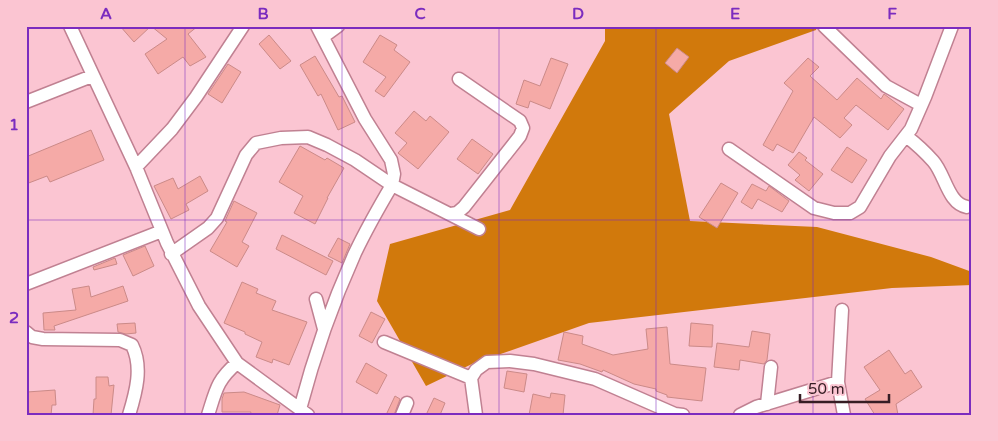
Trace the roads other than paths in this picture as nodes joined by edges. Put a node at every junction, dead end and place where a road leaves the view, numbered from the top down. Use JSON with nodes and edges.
{"nodes":[{"id":1,"x":70,"y":26,"type":"edge"},
{"id":2,"x":243,"y":26,"type":"edge"},
{"id":3,"x":338,"y":26,"type":"edge"},
{"id":4,"x":824,"y":26,"type":"edge"},
{"id":5,"x":952,"y":26,"type":"edge"},
{"id":6,"x":320,"y":32,"type":"edge"},
{"id":7,"x":92,"y":76,"type":"junction"},
{"id":8,"x":459,"y":79,"type":"dead end"},
{"id":9,"x":26,"y":102,"type":"edge"},
{"id":10,"x":921,"y":106,"type":"junction"},
{"id":11,"x":906,"y":136,"type":"junction"},
{"id":12,"x":728,"y":149,"type":"dead end"},
{"id":13,"x":136,"y":167,"type":"junction"},
{"id":14,"x":392,"y":185,"type":"junction"},
{"id":15,"x":967,"y":207,"type":"dead end"},
{"id":16,"x":451,"y":214,"type":"junction"},
{"id":17,"x":479,"y":229,"type":"dead end"},
{"id":18,"x":162,"y":231,"type":"junction"},
{"id":19,"x":172,"y":254,"type":"junction"},
{"id":20,"x":26,"y":284,"type":"edge"},
{"id":21,"x":316,"y":299,"type":"dead end"},
{"id":22,"x":842,"y":310,"type":"dead end"},
{"id":23,"x":324,"y":329,"type":"junction"},
{"id":24,"x":26,"y":332,"type":"edge"},
{"id":25,"x":384,"y":342,"type":"dead end"},
{"id":26,"x":238,"y":363,"type":"junction"},
{"id":27,"x":771,"y":367,"type":"dead end"},
{"id":28,"x":471,"y":378,"type":"junction"},
{"id":29,"x":838,"y":382,"type":"junction"},
{"id":30,"x":407,"y":403,"type":"dead end"},
{"id":31,"x":766,"y":404,"type":"junction"},
{"id":32,"x":304,"y":412,"type":"edge"},
{"id":33,"x":129,"y":415,"type":"edge"},
{"id":34,"x":208,"y":415,"type":"edge"},
{"id":35,"x":402,"y":415,"type":"edge"},
{"id":36,"x":476,"y":415,"type":"edge"},
{"id":37,"x":683,"y":415,"type":"edge"},
{"id":38,"x":740,"y":415,"type":"edge"},
{"id":39,"x":844,"y":415,"type":"edge"}],
"edges":[{"from":1,"to":7,"type":"street"},
{"from":2,"to":13,"type":"street"},
{"from":3,"to":6,"type":"street"},
{"from":4,"to":10,"type":"street"},
{"from":5,"to":10,"type":"street"},
{"from":6,"to":14,"type":"street"},
{"from":7,"to":9,"type":"street"},
{"from":7,"to":13,"type":"street"},
{"from":8,"to":16,"type":"street"},
{"from":10,"to":11,"type":"street"},
{"from":11,"to":12,"type":"street"},
{"from":11,"to":15,"type":"street"},
{"from":13,"to":18,"type":"street"},
{"from":14,"to":16,"type":"street"},
{"from":14,"to":19,"type":"street"},
{"from":14,"to":23,"type":"street"},
{"from":16,"to":17,"type":"street"},
{"from":18,"to":19,"type":"street"},
{"from":18,"to":20,"type":"street"},
{"from":19,"to":26,"type":"street"},
{"from":21,"to":23,"type":"street"},
{"from":22,"to":29,"type":"street"},
{"from":23,"to":32,"type":"street"},
{"from":24,"to":33,"type":"street"},
{"from":25,"to":28,"type":"street"},
{"from":26,"to":32,"type":"street"},
{"from":26,"to":34,"type":"street"},
{"from":27,"to":31,"type":"street"},
{"from":28,"to":36,"type":"street"},
{"from":28,"to":37,"type":"street"},
{"from":29,"to":31,"type":"street"},
{"from":29,"to":39,"type":"street"},
{"from":30,"to":35,"type":"street"},
{"from":31,"to":38,"type":"street"}]}
